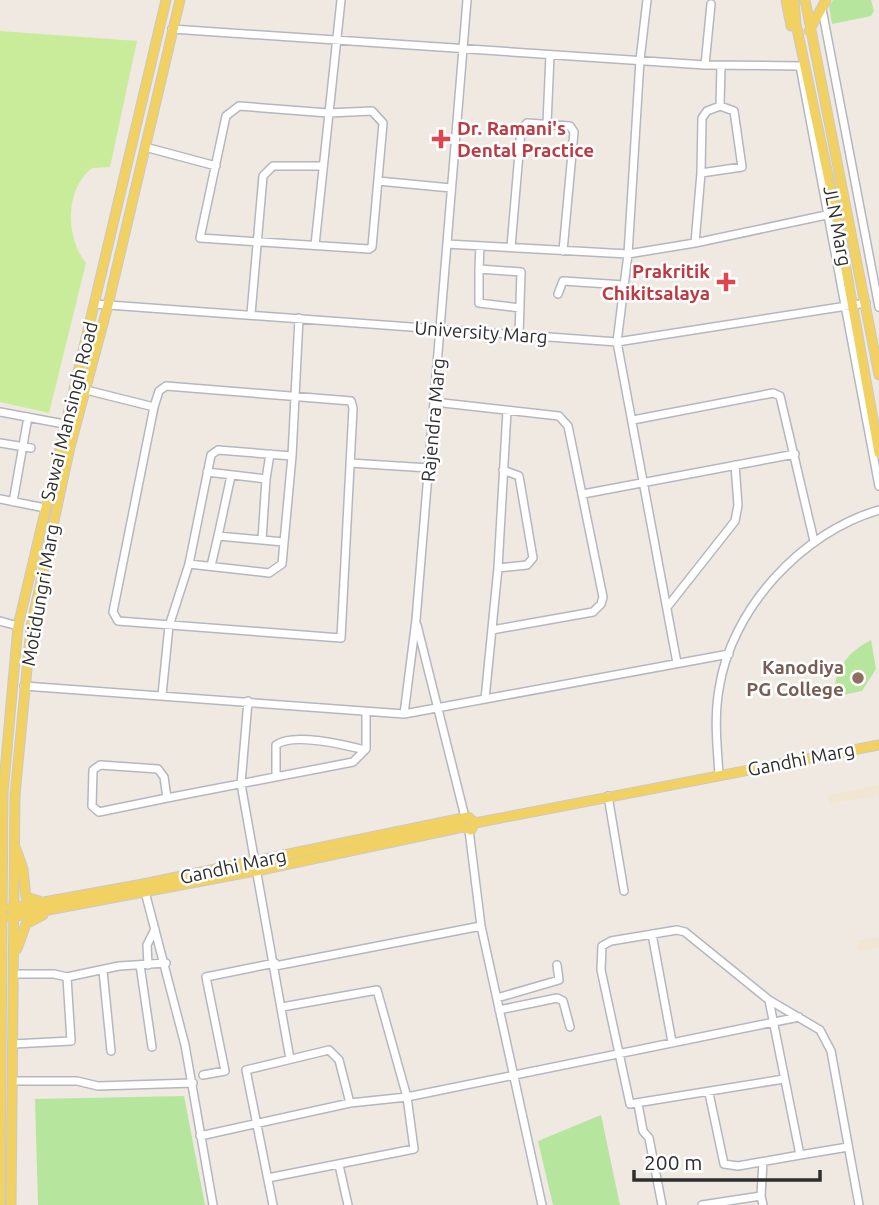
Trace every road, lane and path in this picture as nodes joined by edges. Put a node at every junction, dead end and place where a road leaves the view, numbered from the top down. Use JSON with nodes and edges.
{"nodes":[{"id":1,"x":166,"y":0,"type":"edge"},
{"id":2,"x":180,"y":0,"type":"edge"},
{"id":3,"x":341,"y":0,"type":"edge"},
{"id":4,"x":467,"y":0,"type":"edge"},
{"id":5,"x":647,"y":0,"type":"edge"},
{"id":6,"x":786,"y":0,"type":"edge"},
{"id":7,"x":794,"y":0,"type":"edge"},
{"id":8,"x":805,"y":0,"type":"edge"},
{"id":9,"x":711,"y":4,"type":"dead end"},
{"id":10,"x":824,"y":4,"type":"edge"},
{"id":11,"x":172,"y":29,"type":"junction"},
{"id":12,"x":809,"y":31,"type":"junction"},
{"id":13,"x":337,"y":41,"type":"junction"},
{"id":14,"x":463,"y":49,"type":"junction"},
{"id":15,"x":550,"y":55,"type":"junction"},
{"id":16,"x":640,"y":60,"type":"junction"},
{"id":17,"x":705,"y":65,"type":"junction"},
{"id":18,"x":721,"y":66,"type":"junction"},
{"id":19,"x":802,"y":67,"type":"junction"},
{"id":20,"x":720,"y":106,"type":"junction"},
{"id":21,"x":328,"y":113,"type":"junction"},
{"id":22,"x":547,"y":124,"type":"junction"},
{"id":23,"x":145,"y":147,"type":"junction"},
{"id":24,"x":216,"y":166,"type":"junction"},
{"id":25,"x":321,"y":166,"type":"junction"},
{"id":26,"x":701,"y":173,"type":"junction"},
{"id":27,"x":377,"y":181,"type":"junction"},
{"id":28,"x":451,"y":188,"type":"junction"},
{"id":29,"x":832,"y":214,"type":"junction"},
{"id":30,"x":257,"y":242,"type":"junction"},
{"id":31,"x":695,"y":243,"type":"junction"},
{"id":32,"x":447,"y":244,"type":"junction"},
{"id":33,"x":315,"y":245,"type":"junction"},
{"id":34,"x":480,"y":247,"type":"junction"},
{"id":35,"x":511,"y":247,"type":"junction"},
{"id":36,"x":563,"y":251,"type":"junction"},
{"id":37,"x":628,"y":254,"type":"junction"},
{"id":38,"x":479,"y":269,"type":"junction"},
{"id":39,"x":624,"y":285,"type":"junction"},
{"id":40,"x":558,"y":295,"type":"dead end"},
{"id":41,"x":866,"y":303,"type":"junction"},
{"id":42,"x":95,"y":304,"type":"junction"},
{"id":43,"x":108,"y":305,"type":"junction"},
{"id":44,"x":850,"y":306,"type":"junction"},
{"id":45,"x":879,"y":307,"type":"edge"},
{"id":46,"x":520,"y":308,"type":"junction"},
{"id":47,"x":251,"y":314,"type":"junction"},
{"id":48,"x":299,"y":318,"type":"junction"},
{"id":49,"x":440,"y":329,"type":"junction"},
{"id":50,"x":519,"y":335,"type":"junction"},
{"id":51,"x":617,"y":342,"type":"junction"},
{"id":52,"x":879,"y":375,"type":"edge"},
{"id":53,"x":86,"y":390,"type":"junction"},
{"id":54,"x":294,"y":397,"type":"junction"},
{"id":55,"x":434,"y":402,"type":"junction"},
{"id":56,"x":154,"y":407,"type":"junction"},
{"id":57,"x":507,"y":411,"type":"junction"},
{"id":58,"x":0,"y":412,"type":"edge"},
{"id":59,"x":28,"y":417,"type":"junction"},
{"id":60,"x":633,"y":420,"type":"junction"},
{"id":61,"x":64,"y":424,"type":"junction"},
{"id":62,"x":0,"y":443,"type":"edge"},
{"id":63,"x":27,"y":447,"type":"junction"},
{"id":64,"x":879,"y":453,"type":"edge"},
{"id":65,"x":270,"y":454,"type":"junction"},
{"id":66,"x":795,"y":454,"type":"junction"},
{"id":67,"x":292,"y":456,"type":"junction"},
{"id":68,"x":351,"y":463,"type":"junction"},
{"id":69,"x":735,"y":465,"type":"junction"},
{"id":70,"x":429,"y":468,"type":"junction"},
{"id":71,"x":503,"y":470,"type":"junction"},
{"id":72,"x":207,"y":472,"type":"junction"},
{"id":73,"x":231,"y":476,"type":"junction"},
{"id":74,"x":266,"y":479,"type":"junction"},
{"id":75,"x":644,"y":482,"type":"junction"},
{"id":76,"x":879,"y":486,"type":"edge"},
{"id":77,"x":583,"y":494,"type":"junction"},
{"id":78,"x":0,"y":499,"type":"edge"},
{"id":79,"x":13,"y":502,"type":"junction"},
{"id":80,"x":45,"y":508,"type":"junction"},
{"id":81,"x":879,"y":510,"type":"edge"},
{"id":82,"x":218,"y":536,"type":"junction"},
{"id":83,"x":262,"y":540,"type":"junction"},
{"id":84,"x":814,"y":541,"type":"junction"},
{"id":85,"x":284,"y":542,"type":"junction"},
{"id":86,"x":189,"y":564,"type":"junction"},
{"id":87,"x":211,"y":566,"type":"junction"},
{"id":88,"x":498,"y":568,"type":"junction"},
{"id":89,"x":668,"y":607,"type":"junction"},
{"id":90,"x":416,"y":620,"type":"junction"},
{"id":91,"x":0,"y":621,"type":"edge"},
{"id":92,"x":18,"y":626,"type":"junction"},
{"id":93,"x":169,"y":626,"type":"junction"},
{"id":94,"x":492,"y":630,"type":"junction"},
{"id":95,"x":729,"y":654,"type":"junction"},
{"id":96,"x":677,"y":663,"type":"junction"},
{"id":97,"x":24,"y":686,"type":"junction"},
{"id":98,"x":162,"y":695,"type":"junction"},
{"id":99,"x":485,"y":699,"type":"junction"},
{"id":100,"x":248,"y":701,"type":"junction"},
{"id":101,"x":438,"y":710,"type":"junction"},
{"id":102,"x":366,"y":713,"type":"junction"},
{"id":103,"x":404,"y":714,"type":"junction"},
{"id":104,"x":879,"y":745,"type":"edge"},
{"id":105,"x":365,"y":750,"type":"junction"},
{"id":106,"x":719,"y":774,"type":"junction"},
{"id":107,"x":276,"y":777,"type":"junction"},
{"id":108,"x":241,"y":784,"type":"junction"},
{"id":109,"x":608,"y":796,"type":"junction"},
{"id":110,"x":167,"y":798,"type":"junction"},
{"id":111,"x":1,"y":805,"type":"edge"},
{"id":112,"x":467,"y":823,"type":"junction"},
{"id":113,"x":14,"y":845,"type":"junction"},
{"id":114,"x":255,"y":867,"type":"junction"},
{"id":115,"x":144,"y":888,"type":"junction"},
{"id":116,"x":624,"y":891,"type":"dead end"},
{"id":117,"x":47,"y":902,"type":"junction"},
{"id":118,"x":75,"y":906,"type":"junction"},
{"id":119,"x":15,"y":912,"type":"junction"},
{"id":120,"x":2,"y":914,"type":"junction"},
{"id":121,"x":481,"y":926,"type":"junction"},
{"id":122,"x":155,"y":929,"type":"junction"},
{"id":123,"x":652,"y":934,"type":"junction"},
{"id":124,"x":14,"y":956,"type":"junction"},
{"id":125,"x":166,"y":963,"type":"junction"},
{"id":126,"x":1,"y":964,"type":"edge"},
{"id":127,"x":144,"y":965,"type":"junction"},
{"id":128,"x":275,"y":965,"type":"junction"},
{"id":129,"x":556,"y":965,"type":"dead end"},
{"id":130,"x":103,"y":971,"type":"junction"},
{"id":131,"x":14,"y":974,"type":"junction"},
{"id":132,"x":67,"y":977,"type":"junction"},
{"id":133,"x":496,"y":998,"type":"junction"},
{"id":134,"x":769,"y":1000,"type":"junction"},
{"id":135,"x":282,"y":1007,"type":"junction"},
{"id":136,"x":499,"y":1010,"type":"junction"},
{"id":137,"x":799,"y":1017,"type":"junction"},
{"id":138,"x":773,"y":1023,"type":"junction"},
{"id":139,"x":570,"y":1027,"type":"dead end"},
{"id":140,"x":673,"y":1042,"type":"junction"},
{"id":141,"x":13,"y":1044,"type":"junction"},
{"id":142,"x":152,"y":1047,"type":"dead end"},
{"id":143,"x":111,"y":1051,"type":"dead end"},
{"id":144,"x":619,"y":1052,"type":"junction"},
{"id":145,"x":290,"y":1059,"type":"junction"},
{"id":146,"x":203,"y":1075,"type":"dead end"},
{"id":147,"x":513,"y":1075,"type":"junction"},
{"id":148,"x":784,"y":1079,"type":"junction"},
{"id":149,"x":13,"y":1081,"type":"junction"},
{"id":150,"x":193,"y":1083,"type":"junction"},
{"id":151,"x":709,"y":1093,"type":"junction"},
{"id":152,"x":407,"y":1097,"type":"junction"},
{"id":153,"x":350,"y":1103,"type":"junction"},
{"id":154,"x":638,"y":1104,"type":"junction"},
{"id":155,"x":1,"y":1106,"type":"edge"},
{"id":156,"x":255,"y":1126,"type":"junction"},
{"id":157,"x":201,"y":1136,"type":"junction"},
{"id":158,"x":848,"y":1147,"type":"junction"},
{"id":159,"x":800,"y":1155,"type":"junction"},
{"id":160,"x":763,"y":1162,"type":"junction"},
{"id":161,"x":339,"y":1165,"type":"junction"},
{"id":162,"x":268,"y":1178,"type":"junction"},
{"id":163,"x":761,"y":1196,"type":"junction"},
{"id":164,"x":0,"y":1205,"type":"edge"},
{"id":165,"x":11,"y":1205,"type":"edge"},
{"id":166,"x":213,"y":1205,"type":"edge"},
{"id":167,"x":274,"y":1205,"type":"edge"},
{"id":168,"x":348,"y":1205,"type":"edge"},
{"id":169,"x":542,"y":1205,"type":"edge"},
{"id":170,"x":662,"y":1205,"type":"edge"},
{"id":171,"x":702,"y":1205,"type":"edge"},
{"id":172,"x":763,"y":1205,"type":"edge"},
{"id":173,"x":859,"y":1205,"type":"edge"}],
"edges":[{"from":1,"to":42,"type":"main road","name":"Sawai Mansingh Road"},
{"from":2,"to":11,"type":"main road","name":"Motidungri Marg"},
{"from":3,"to":13,"type":"street"},
{"from":4,"to":14,"type":"street","name":"Rajendra Marg"},
{"from":5,"to":16,"type":"street"},
{"from":6,"to":19,"type":"main road"},
{"from":7,"to":19,"type":"main road","name":"JLN Marg"},
{"from":8,"to":12,"type":"main road","name":"JLN Marg"},
{"from":9,"to":17,"type":"street"},
{"from":10,"to":12,"type":"main road"},
{"from":10,"to":45,"type":"street"},
{"from":11,"to":13,"type":"street"},
{"from":11,"to":23,"type":"main road","name":"Motidungri Marg"},
{"from":12,"to":41,"type":"main road","name":"JLN Marg"},
{"from":13,"to":14,"type":"street"},
{"from":13,"to":21,"type":"street"},
{"from":14,"to":15,"type":"street"},
{"from":14,"to":28,"type":"street","name":"Rajendra Marg"},
{"from":15,"to":16,"type":"street"},
{"from":15,"to":22,"type":"street"},
{"from":16,"to":17,"type":"street"},
{"from":16,"to":37,"type":"street"},
{"from":17,"to":18,"type":"street"},
{"from":18,"to":19,"type":"street"},
{"from":18,"to":20,"type":"street"},
{"from":19,"to":29,"type":"main road","name":"JLN Marg"},
{"from":20,"to":26,"type":"street"},
{"from":20,"to":26,"type":"street"},
{"from":21,"to":24,"type":"street"},
{"from":21,"to":25,"type":"street"},
{"from":21,"to":27,"type":"street"},
{"from":22,"to":35,"type":"street"},
{"from":22,"to":36,"type":"street"},
{"from":23,"to":24,"type":"street"},
{"from":23,"to":43,"type":"main road","name":"Motidungri Marg"},
{"from":24,"to":30,"type":"street"},
{"from":25,"to":30,"type":"street"},
{"from":25,"to":33,"type":"street"},
{"from":26,"to":31,"type":"street"},
{"from":27,"to":28,"type":"street"},
{"from":27,"to":33,"type":"street"},
{"from":28,"to":32,"type":"street","name":"Rajendra Marg"},
{"from":29,"to":31,"type":"street"},
{"from":29,"to":44,"type":"main road","name":"JLN Marg"},
{"from":30,"to":33,"type":"street"},
{"from":30,"to":47,"type":"street"},
{"from":31,"to":37,"type":"street"},
{"from":32,"to":34,"type":"street"},
{"from":32,"to":49,"type":"street","name":"Rajendra Marg"},
{"from":34,"to":35,"type":"street"},
{"from":34,"to":38,"type":"street"},
{"from":35,"to":36,"type":"street"},
{"from":36,"to":37,"type":"street"},
{"from":37,"to":39,"type":"street"},
{"from":38,"to":46,"type":"street"},
{"from":38,"to":46,"type":"street"},
{"from":39,"to":40,"type":"street"},
{"from":39,"to":51,"type":"street"},
{"from":41,"to":44,"type":"street","name":"University Marg"},
{"from":41,"to":52,"type":"main road","name":"JLN Marg"},
{"from":42,"to":43,"type":"street","name":"University Marg"},
{"from":42,"to":61,"type":"main road","name":"Sawai Mansingh Road"},
{"from":43,"to":47,"type":"street","name":"University Marg"},
{"from":43,"to":53,"type":"main road","name":"Motidungri Marg"},
{"from":44,"to":51,"type":"street","name":"University Marg"},
{"from":44,"to":64,"type":"main road","name":"JLN Marg"},
{"from":44,"to":76,"type":"street"},
{"from":46,"to":50,"type":"street"},
{"from":47,"to":48,"type":"street","name":"University Marg"},
{"from":48,"to":49,"type":"street","name":"University Marg"},
{"from":48,"to":54,"type":"street"},
{"from":49,"to":50,"type":"street","name":"University Marg"},
{"from":49,"to":55,"type":"street","name":"Rajendra Marg"},
{"from":50,"to":51,"type":"street","name":"University Marg"},
{"from":51,"to":60,"type":"street"},
{"from":53,"to":56,"type":"street"},
{"from":53,"to":97,"type":"main road","name":"Motidungri Marg"},
{"from":54,"to":56,"type":"street"},
{"from":54,"to":67,"type":"street"},
{"from":54,"to":68,"type":"street"},
{"from":55,"to":57,"type":"street"},
{"from":55,"to":70,"type":"street","name":"Rajendra Marg"},
{"from":56,"to":93,"type":"street"},
{"from":57,"to":71,"type":"street"},
{"from":57,"to":77,"type":"street"},
{"from":58,"to":59,"type":"street"},
{"from":59,"to":61,"type":"street"},
{"from":59,"to":63,"type":"street"},
{"from":60,"to":66,"type":"street"},
{"from":60,"to":75,"type":"street"},
{"from":61,"to":80,"type":"main road","name":"Sawai Mansingh Road"},
{"from":62,"to":63,"type":"street"},
{"from":63,"to":79,"type":"street"},
{"from":65,"to":67,"type":"street"},
{"from":65,"to":72,"type":"street"},
{"from":65,"to":74,"type":"street"},
{"from":66,"to":69,"type":"street"},
{"from":66,"to":84,"type":"street"},
{"from":67,"to":85,"type":"street"},
{"from":68,"to":70,"type":"street"},
{"from":68,"to":93,"type":"street"},
{"from":69,"to":75,"type":"street"},
{"from":69,"to":89,"type":"street"},
{"from":70,"to":90,"type":"street","name":"Rajendra Marg"},
{"from":71,"to":88,"type":"street"},
{"from":71,"to":88,"type":"street"},
{"from":72,"to":73,"type":"street"},
{"from":72,"to":86,"type":"street"},
{"from":73,"to":74,"type":"street"},
{"from":73,"to":82,"type":"street"},
{"from":74,"to":83,"type":"street"},
{"from":75,"to":77,"type":"street"},
{"from":75,"to":89,"type":"street"},
{"from":77,"to":94,"type":"street"},
{"from":78,"to":79,"type":"street"},
{"from":79,"to":80,"type":"street"},
{"from":80,"to":92,"type":"main road","name":"Sawai Mansingh Road"},
{"from":81,"to":84,"type":"street"},
{"from":82,"to":83,"type":"street"},
{"from":82,"to":87,"type":"street"},
{"from":83,"to":85,"type":"street"},
{"from":84,"to":95,"type":"street"},
{"from":85,"to":87,"type":"street"},
{"from":86,"to":87,"type":"street"},
{"from":86,"to":93,"type":"street"},
{"from":88,"to":94,"type":"street"},
{"from":89,"to":96,"type":"street"},
{"from":90,"to":101,"type":"street"},
{"from":90,"to":103,"type":"street","name":"Rajendra Marg"},
{"from":91,"to":92,"type":"street"},
{"from":92,"to":111,"type":"main road","name":"Sawai Mansingh Road"},
{"from":93,"to":98,"type":"street"},
{"from":94,"to":99,"type":"street"},
{"from":95,"to":96,"type":"street"},
{"from":95,"to":106,"type":"street"},
{"from":96,"to":99,"type":"street"},
{"from":97,"to":98,"type":"street"},
{"from":97,"to":113,"type":"main road","name":"Motidungri Marg"},
{"from":98,"to":100,"type":"street"},
{"from":99,"to":101,"type":"street"},
{"from":100,"to":102,"type":"street"},
{"from":100,"to":108,"type":"street"},
{"from":101,"to":103,"type":"street"},
{"from":101,"to":112,"type":"street"},
{"from":102,"to":103,"type":"street"},
{"from":102,"to":105,"type":"street"},
{"from":104,"to":106,"type":"main road","name":"Gandhi Marg"},
{"from":105,"to":107,"type":"street"},
{"from":105,"to":107,"type":"street"},
{"from":106,"to":109,"type":"main road","name":"Gandhi Marg"},
{"from":107,"to":108,"type":"street"},
{"from":108,"to":110,"type":"street"},
{"from":108,"to":114,"type":"street"},
{"from":109,"to":112,"type":"main road","name":"Gandhi Marg"},
{"from":109,"to":116,"type":"street"},
{"from":110,"to":110,"type":"street"},
{"from":111,"to":120,"type":"main road","name":"Sawai Mansingh Road"},
{"from":112,"to":114,"type":"main road","name":"Gandhi Marg"},
{"from":112,"to":121,"type":"street"},
{"from":113,"to":117,"type":"main road"},
{"from":113,"to":119,"type":"main road","name":"Motidungri Marg"},
{"from":114,"to":115,"type":"main road","name":"Gandhi Marg"},
{"from":114,"to":128,"type":"street"},
{"from":115,"to":117,"type":"main road"},
{"from":115,"to":118,"type":"main road"},
{"from":115,"to":122,"type":"street"},
{"from":117,"to":119,"type":"main road"},
{"from":118,"to":119,"type":"main road"},
{"from":118,"to":124,"type":"main road"},
{"from":119,"to":120,"type":"main road"},
{"from":119,"to":124,"type":"main road","name":"Motidungri Marg"},
{"from":120,"to":126,"type":"main road","name":"Sawai Mansingh Road"},
{"from":121,"to":128,"type":"street"},
{"from":121,"to":133,"type":"street"},
{"from":122,"to":125,"type":"street"},
{"from":122,"to":127,"type":"street"},
{"from":123,"to":134,"type":"street"},
{"from":123,"to":140,"type":"street"},
{"from":123,"to":144,"type":"street"},
{"from":124,"to":131,"type":"main road","name":"Motidungri Marg"},
{"from":125,"to":127,"type":"street"},
{"from":125,"to":150,"type":"street"},
{"from":126,"to":155,"type":"main road","name":"Sawai Mansingh Road"},
{"from":127,"to":130,"type":"street"},
{"from":127,"to":142,"type":"street"},
{"from":128,"to":135,"type":"street"},
{"from":128,"to":146,"type":"street"},
{"from":129,"to":133,"type":"street"},
{"from":130,"to":132,"type":"street"},
{"from":130,"to":143,"type":"street"},
{"from":131,"to":132,"type":"street"},
{"from":131,"to":141,"type":"main road","name":"Motidungri Marg"},
{"from":132,"to":141,"type":"street"},
{"from":133,"to":136,"type":"street"},
{"from":134,"to":137,"type":"street"},
{"from":134,"to":138,"type":"street"},
{"from":135,"to":145,"type":"street"},
{"from":135,"to":152,"type":"street"},
{"from":136,"to":139,"type":"street"},
{"from":136,"to":147,"type":"street"},
{"from":137,"to":138,"type":"street"},
{"from":137,"to":158,"type":"street"},
{"from":138,"to":140,"type":"street"},
{"from":138,"to":148,"type":"street"},
{"from":140,"to":144,"type":"street"},
{"from":141,"to":149,"type":"main road","name":"Motidungri Marg"},
{"from":144,"to":147,"type":"street"},
{"from":144,"to":154,"type":"street"},
{"from":145,"to":153,"type":"street"},
{"from":145,"to":156,"type":"street"},
{"from":147,"to":152,"type":"street"},
{"from":147,"to":169,"type":"street"},
{"from":148,"to":151,"type":"street"},
{"from":148,"to":159,"type":"street"},
{"from":149,"to":150,"type":"street"},
{"from":149,"to":165,"type":"main road","name":"Motidungri Marg"},
{"from":150,"to":157,"type":"street"},
{"from":151,"to":154,"type":"street"},
{"from":151,"to":160,"type":"street"},
{"from":152,"to":153,"type":"street"},
{"from":152,"to":161,"type":"street"},
{"from":153,"to":156,"type":"street"},
{"from":154,"to":170,"type":"street"},
{"from":155,"to":164,"type":"main road","name":"Sawai Mansingh Road"},
{"from":156,"to":157,"type":"street"},
{"from":156,"to":162,"type":"street"},
{"from":157,"to":166,"type":"street"},
{"from":158,"to":159,"type":"street"},
{"from":158,"to":173,"type":"street"},
{"from":159,"to":160,"type":"street"},
{"from":160,"to":163,"type":"street"},
{"from":161,"to":162,"type":"street"},
{"from":161,"to":168,"type":"street"},
{"from":162,"to":167,"type":"street"},
{"from":163,"to":171,"type":"street"},
{"from":163,"to":172,"type":"street"}]}
